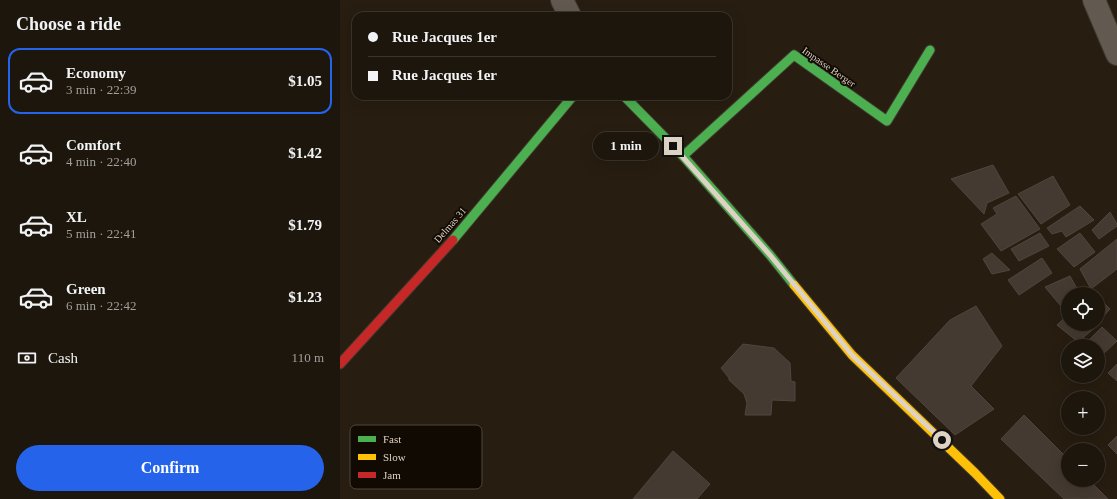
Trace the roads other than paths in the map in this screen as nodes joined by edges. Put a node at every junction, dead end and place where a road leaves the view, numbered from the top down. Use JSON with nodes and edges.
{"nodes":[{"id":1,"x":562,"y":0,"type":"edge"},
{"id":2,"x":1094,"y":0,"type":"edge"},
{"id":3,"x":568,"y":12,"type":"edge"},
{"id":4,"x":930,"y":50,"type":"dead end"},
{"id":5,"x":1117,"y":54,"type":"edge"},
{"id":6,"x":570,"y":100,"type":"edge"},
{"id":7,"x":628,"y":100,"type":"edge"},
{"id":8,"x":683,"y":156,"type":"junction"},
{"id":9,"x":340,"y":364,"type":"edge"},
{"id":10,"x":1000,"y":499,"type":"edge"}],
"edges":[{"from":1,"to":3,"type":"street"},
{"from":2,"to":5,"type":"street"},
{"from":4,"to":8,"type":"street","name":"Impasse Berger"},
{"from":6,"to":9,"type":"street","name":"Delmas 31"},
{"from":7,"to":8,"type":"street"},
{"from":8,"to":10,"type":"street"}]}
